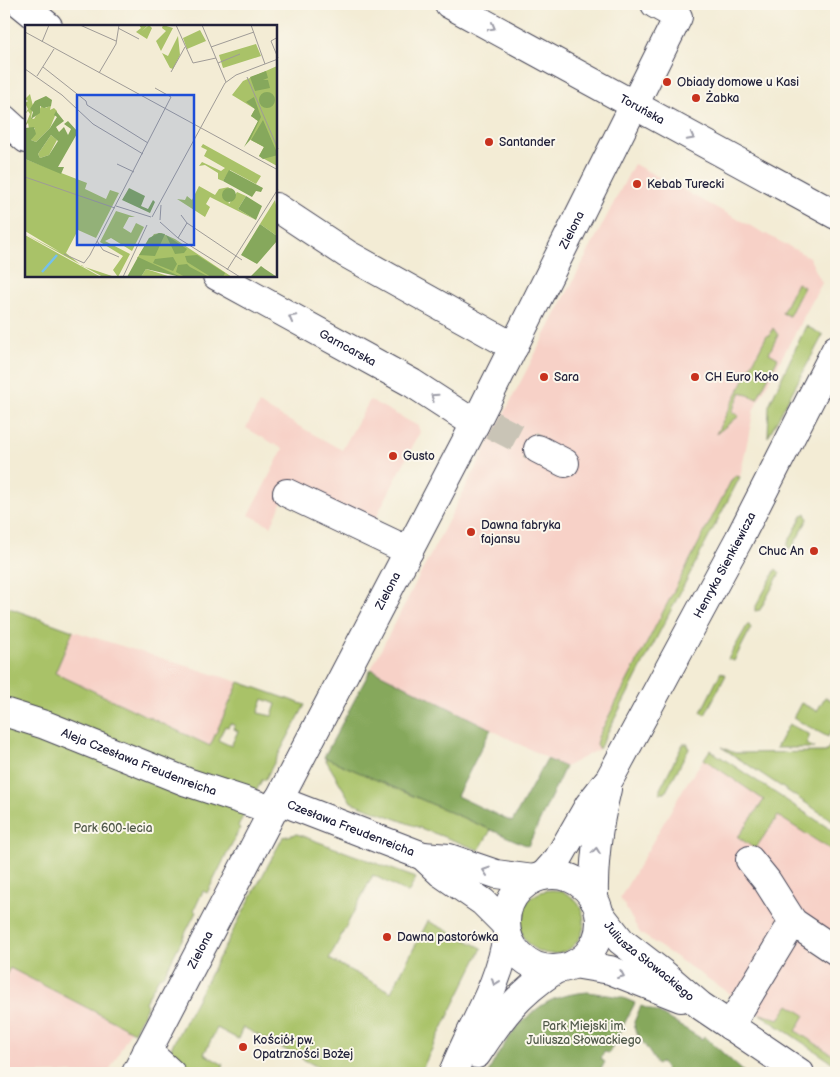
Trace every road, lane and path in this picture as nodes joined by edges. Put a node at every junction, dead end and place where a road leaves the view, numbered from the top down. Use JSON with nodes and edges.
{"nodes":[{"id":1,"x":21,"y":4,"type":"edge"},
{"id":2,"x":450,"y":4,"type":"edge"},
{"id":3,"x":655,"y":4,"type":"edge"},
{"id":4,"x":47,"y":25,"type":"edge"},
{"id":5,"x":633,"y":105,"type":"junction"},
{"id":6,"x":4,"y":119,"type":"edge"},
{"id":7,"x":25,"y":138,"type":"edge"},
{"id":8,"x":278,"y":209,"type":"edge"},
{"id":9,"x":836,"y":215,"type":"edge"},
{"id":10,"x":221,"y":278,"type":"edge"},
{"id":11,"x":514,"y":347,"type":"junction"},
{"id":12,"x":836,"y":349,"type":"edge"},
{"id":13,"x":482,"y":422,"type":"junction"},
{"id":14,"x":538,"y":449,"type":"tunnel mouth"},
{"id":15,"x":565,"y":463,"type":"dead end"},
{"id":16,"x":287,"y":493,"type":"dead end"},
{"id":17,"x":409,"y":551,"type":"junction"},
{"id":18,"x":4,"y":712,"type":"edge"},
{"id":19,"x":610,"y":778,"type":"junction"},
{"id":20,"x":276,"y":805,"type":"junction"},
{"id":21,"x":423,"y":856,"type":"junction"},
{"id":22,"x":750,"y":860,"type":"dead end"},
{"id":23,"x":538,"y":878,"type":"junction"},
{"id":24,"x":597,"y":907,"type":"junction"},
{"id":25,"x":792,"y":922,"type":"junction"},
{"id":26,"x":506,"y":930,"type":"junction"},
{"id":27,"x":836,"y":951,"type":"edge"},
{"id":28,"x":565,"y":967,"type":"junction"},
{"id":29,"x":701,"y":1006,"type":"junction"},
{"id":30,"x":730,"y":1026,"type":"junction"},
{"id":31,"x":142,"y":1062,"type":"edge"},
{"id":32,"x":171,"y":1073,"type":"edge"},
{"id":33,"x":453,"y":1073,"type":"edge"},
{"id":34,"x":463,"y":1073,"type":"edge"},
{"id":35,"x":800,"y":1073,"type":"edge"}],
"edges":[{"from":1,"to":4,"type":"street"},
{"from":2,"to":5,"type":"street","name":"Toruńska","one_way":true},
{"from":3,"to":5,"type":"street","name":"Zielona"},
{"from":5,"to":9,"type":"street","name":"Toruńska","one_way":true},
{"from":5,"to":11,"type":"street","name":"Zielona"},
{"from":6,"to":7,"type":"street"},
{"from":8,"to":11,"type":"street"},
{"from":13,"to":10,"type":"street","name":"Garncarska","one_way":true},
{"from":11,"to":13,"type":"street","name":"Zielona"},
{"from":12,"to":19,"type":"street","name":"Henryka Sienkiewicza"},
{"from":13,"to":17,"type":"street","name":"Zielona"},
{"from":14,"to":15,"type":"street"},
{"from":16,"to":17,"type":"street"},
{"from":17,"to":20,"type":"street","name":"Zielona"},
{"from":18,"to":20,"type":"street","name":"Aleja Czesława Freudenreicha"},
{"from":19,"to":23,"type":"street","name":"Henryka Sienkiewicza"},
{"from":24,"to":19,"type":"street","name":"Henryka Sienkiewicza","one_way":true},
{"from":20,"to":21,"type":"street","name":"Czesława Freudenreicha"},
{"from":20,"to":31,"type":"street","name":"Zielona"},
{"from":23,"to":21,"type":"street","name":"Czesława Freudenreicha","one_way":true},
{"from":21,"to":26,"type":"street","name":"Czesława Freudenreicha"},
{"from":22,"to":25,"type":"street"},
{"from":23,"to":24,"type":"street"},
{"from":23,"to":26,"type":"street"},
{"from":24,"to":28,"type":"street"},
{"from":24,"to":29,"type":"street","name":"Juliusza Słowackiego"},
{"from":25,"to":27,"type":"street"},
{"from":25,"to":30,"type":"street"},
{"from":26,"to":28,"type":"street"},
{"from":26,"to":33,"type":"street","one_way":true},
{"from":28,"to":29,"type":"street","name":"Juliusza Słowackiego","one_way":true},
{"from":28,"to":34,"type":"street"},
{"from":29,"to":30,"type":"street","name":"Juliusza Słowackiego"},
{"from":30,"to":35,"type":"street","name":"Juliusza Słowackiego"},
{"from":31,"to":32,"type":"street"}]}
